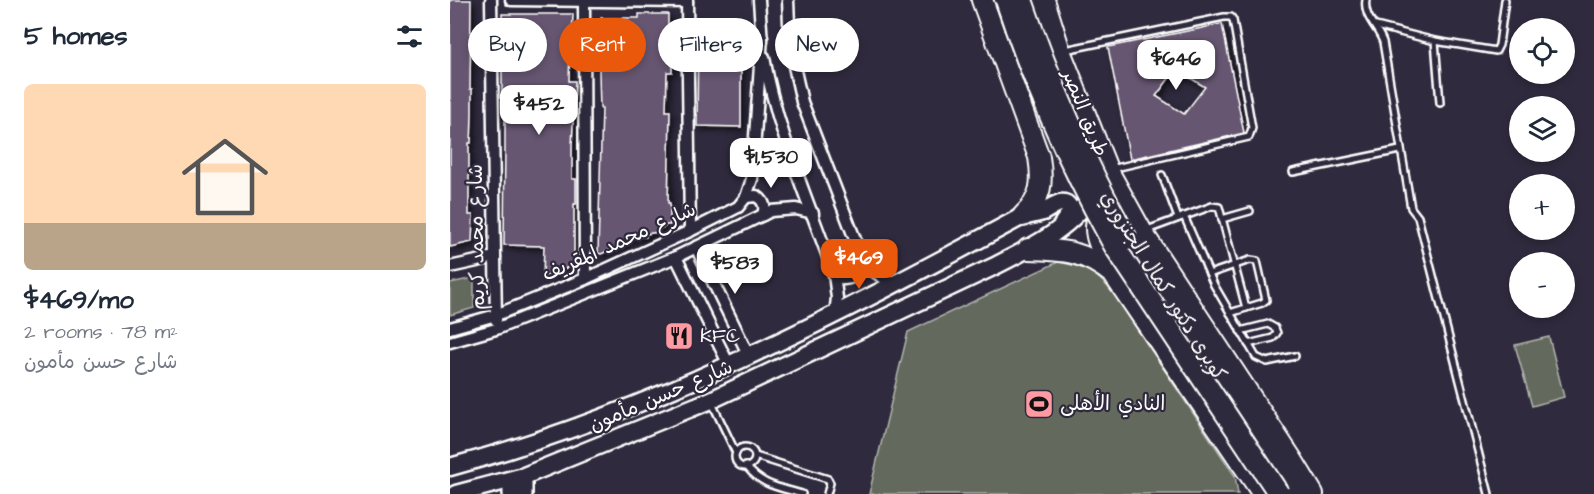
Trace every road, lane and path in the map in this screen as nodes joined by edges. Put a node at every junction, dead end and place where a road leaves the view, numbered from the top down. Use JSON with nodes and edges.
{"nodes":[{"id":1,"x":491,"y":0,"type":"edge"},
{"id":2,"x":510,"y":0,"type":"edge"},
{"id":3,"x":759,"y":0,"type":"edge"},
{"id":4,"x":788,"y":0,"type":"edge"},
{"id":5,"x":982,"y":0,"type":"edge"},
{"id":6,"x":1006,"y":0,"type":"edge"},
{"id":7,"x":1022,"y":0,"type":"edge"},
{"id":8,"x":1044,"y":0,"type":"edge"},
{"id":9,"x":1366,"y":0,"type":"edge"},
{"id":10,"x":1505,"y":0,"type":"edge"},
{"id":11,"x":592,"y":1,"type":"edge"},
{"id":12,"x":687,"y":1,"type":"edge"},
{"id":13,"x":760,"y":18,"type":"edge"},
{"id":14,"x":1376,"y":26,"type":"junction"},
{"id":15,"x":1435,"y":41,"type":"junction"},
{"id":16,"x":763,"y":42,"type":"edge"},
{"id":17,"x":1060,"y":51,"type":"junction"},
{"id":18,"x":760,"y":72,"type":"edge"},
{"id":19,"x":1440,"y":103,"type":"dead end"},
{"id":20,"x":1090,"y":129,"type":"junction"},
{"id":21,"x":1036,"y":149,"type":"junction"},
{"id":22,"x":1400,"y":150,"type":"junction"},
{"id":23,"x":1106,"y":166,"type":"junction"},
{"id":24,"x":1293,"y":172,"type":"dead end"},
{"id":25,"x":1162,"y":175,"type":"dead end"},
{"id":26,"x":746,"y":197,"type":"junction"},
{"id":27,"x":1125,"y":201,"type":"junction"},
{"id":28,"x":1250,"y":211,"type":"dead end"},
{"id":29,"x":813,"y":213,"type":"junction"},
{"id":30,"x":763,"y":215,"type":"junction"},
{"id":31,"x":1023,"y":216,"type":"junction"},
{"id":32,"x":1181,"y":217,"type":"junction"},
{"id":33,"x":1222,"y":219,"type":"junction"},
{"id":34,"x":690,"y":231,"type":"junction"},
{"id":35,"x":1055,"y":232,"type":"junction"},
{"id":36,"x":1142,"y":232,"type":"junction"},
{"id":37,"x":696,"y":247,"type":"junction"},
{"id":38,"x":1028,"y":249,"type":"junction"},
{"id":39,"x":676,"y":256,"type":"junction"},
{"id":40,"x":495,"y":257,"type":"junction"},
{"id":41,"x":863,"y":260,"type":"junction"},
{"id":42,"x":1234,"y":265,"type":"junction"},
{"id":43,"x":450,"y":267,"type":"edge"},
{"id":44,"x":834,"y":274,"type":"junction"},
{"id":45,"x":1209,"y":274,"type":"junction"},
{"id":46,"x":1114,"y":276,"type":"junction"},
{"id":47,"x":585,"y":279,"type":"junction"},
{"id":48,"x":893,"y":284,"type":"junction"},
{"id":49,"x":1246,"y":308,"type":"junction"},
{"id":50,"x":1230,"y":313,"type":"junction"},
{"id":51,"x":835,"y":314,"type":"junction"},
{"id":52,"x":496,"y":315,"type":"junction"},
{"id":53,"x":450,"y":328,"type":"edge"},
{"id":54,"x":496,"y":329,"type":"junction"},
{"id":55,"x":1240,"y":331,"type":"junction"},
{"id":56,"x":450,"y":342,"type":"edge"},
{"id":57,"x":1248,"y":344,"type":"junction"},
{"id":58,"x":749,"y":356,"type":"junction"},
{"id":59,"x":1295,"y":356,"type":"dead end"},
{"id":60,"x":729,"y":365,"type":"junction"},
{"id":61,"x":711,"y":400,"type":"junction"},
{"id":62,"x":736,"y":453,"type":"junction"},
{"id":63,"x":755,"y":456,"type":"junction"},
{"id":64,"x":746,"y":466,"type":"junction"},
{"id":65,"x":450,"y":468,"type":"edge"},
{"id":66,"x":515,"y":483,"type":"edge"},
{"id":67,"x":1253,"y":485,"type":"edge"},
{"id":68,"x":456,"y":494,"type":"edge"},
{"id":69,"x":524,"y":494,"type":"edge"},
{"id":70,"x":802,"y":494,"type":"edge"},
{"id":71,"x":827,"y":494,"type":"edge"},
{"id":72,"x":1279,"y":494,"type":"edge"},
{"id":73,"x":1299,"y":494,"type":"edge"},
{"id":74,"x":1313,"y":494,"type":"edge"},
{"id":75,"x":1489,"y":494,"type":"edge"}],
"edges":[{"from":1,"to":40,"type":"street","name":"شارع محمد كريم"},
{"from":2,"to":11,"type":"street"},
{"from":3,"to":13,"type":"street"},
{"from":4,"to":41,"type":"street"},
{"from":5,"to":21,"type":"highway"},
{"from":6,"to":72,"type":"highway","name":"كوبرى دكتور كمال الجنزوري","bridge":true},
{"from":7,"to":73,"type":"highway","name":"كوبرى دكتور كمال الجنزوري","bridge":true},
{"from":8,"to":17,"type":"highway","name":"طريق النصر"},
{"from":9,"to":14,"type":"lane"},
{"from":10,"to":15,"type":"lane"},
{"from":11,"to":12,"type":"street"},
{"from":11,"to":47,"type":"street"},
{"from":12,"to":34,"type":"street"},
{"from":14,"to":15,"type":"lane"},
{"from":14,"to":22,"type":"lane"},
{"from":15,"to":19,"type":"lane"},
{"from":16,"to":29,"type":"street"},
{"from":17,"to":20,"type":"highway","name":"طريق النصر"},
{"from":17,"to":23,"type":"lane"},
{"from":18,"to":26,"type":"street"},
{"from":20,"to":21,"type":"highway"},
{"from":20,"to":23,"type":"highway","name":"طريق النصر"},
{"from":21,"to":31,"type":"highway"},
{"from":22,"to":24,"type":"lane"},
{"from":22,"to":75,"type":"lane"},
{"from":23,"to":27,"type":"highway","name":"طريق النصر"},
{"from":23,"to":35,"type":"main road","name":"شارع حسن مأمون"},
{"from":25,"to":32,"type":"lane"},
{"from":26,"to":30,"type":"street"},
{"from":26,"to":34,"type":"street","name":"شارع محمد المقريف"},
{"from":27,"to":36,"type":"highway","name":"طريق النصر"},
{"from":27,"to":46,"type":"highway"},
{"from":28,"to":33,"type":"lane"},
{"from":29,"to":30,"type":"street","name":"شارع محمد المقريف"},
{"from":29,"to":44,"type":"street"},
{"from":30,"to":37,"type":"street","name":"شارع محمد المقريف"},
{"from":31,"to":35,"type":"main road","name":"شارع حسن مأمون"},
{"from":31,"to":48,"type":"main road","name":"شارع حسن مأمون"},
{"from":32,"to":33,"type":"lane"},
{"from":32,"to":36,"type":"lane"},
{"from":32,"to":45,"type":"lane"},
{"from":33,"to":42,"type":"lane"},
{"from":34,"to":47,"type":"street","name":"شارع محمد المقريف"},
{"from":35,"to":38,"type":"main road","name":"شارع حسن مأمون"},
{"from":36,"to":74,"type":"highway","name":"طريق النصر"},
{"from":37,"to":39,"type":"street","name":"شارع محمد المقريف"},
{"from":37,"to":58,"type":"street"},
{"from":38,"to":46,"type":"highway"},
{"from":38,"to":61,"type":"main road","name":"شارع حسن مأمون"},
{"from":39,"to":54,"type":"street","name":"شارع محمد المقريف"},
{"from":39,"to":60,"type":"street"},
{"from":40,"to":43,"type":"street"},
{"from":40,"to":52,"type":"street","name":"شارع محمد كريم"},
{"from":41,"to":44,"type":"street"},
{"from":41,"to":48,"type":"street"},
{"from":42,"to":45,"type":"lane"},
{"from":42,"to":49,"type":"lane"},
{"from":42,"to":49,"type":"lane"},
{"from":44,"to":51,"type":"street"},
{"from":45,"to":50,"type":"lane"},
{"from":46,"to":67,"type":"highway"},
{"from":47,"to":52,"type":"street","name":"شارع محمد المقريف"},
{"from":48,"to":51,"type":"main road","name":"شارع حسن مأمون"},
{"from":49,"to":50,"type":"lane"},
{"from":50,"to":55,"type":"lane"},
{"from":51,"to":58,"type":"main road","name":"شارع حسن مأمون"},
{"from":52,"to":53,"type":"street","name":"شارع محمد المقريف"},
{"from":52,"to":54,"type":"street","name":"شارع محمد كريم"},
{"from":54,"to":56,"type":"street","name":"شارع محمد المقريف"},
{"from":55,"to":57,"type":"lane"},
{"from":55,"to":57,"type":"lane"},
{"from":57,"to":59,"type":"lane"},
{"from":58,"to":60,"type":"main road","name":"شارع حسن مأمون"},
{"from":60,"to":65,"type":"main road","name":"شارع حسن مأمون"},
{"from":61,"to":62,"type":"lane"},
{"from":61,"to":66,"type":"main road","name":"شارع حسن مأمون"},
{"from":62,"to":63,"type":"lane"},
{"from":62,"to":64,"type":"lane"},
{"from":63,"to":64,"type":"lane"},
{"from":63,"to":71,"type":"lane"},
{"from":64,"to":70,"type":"lane"},
{"from":66,"to":68,"type":"main road","name":"شارع حسن مأمون"},
{"from":66,"to":69,"type":"main road"}]}
